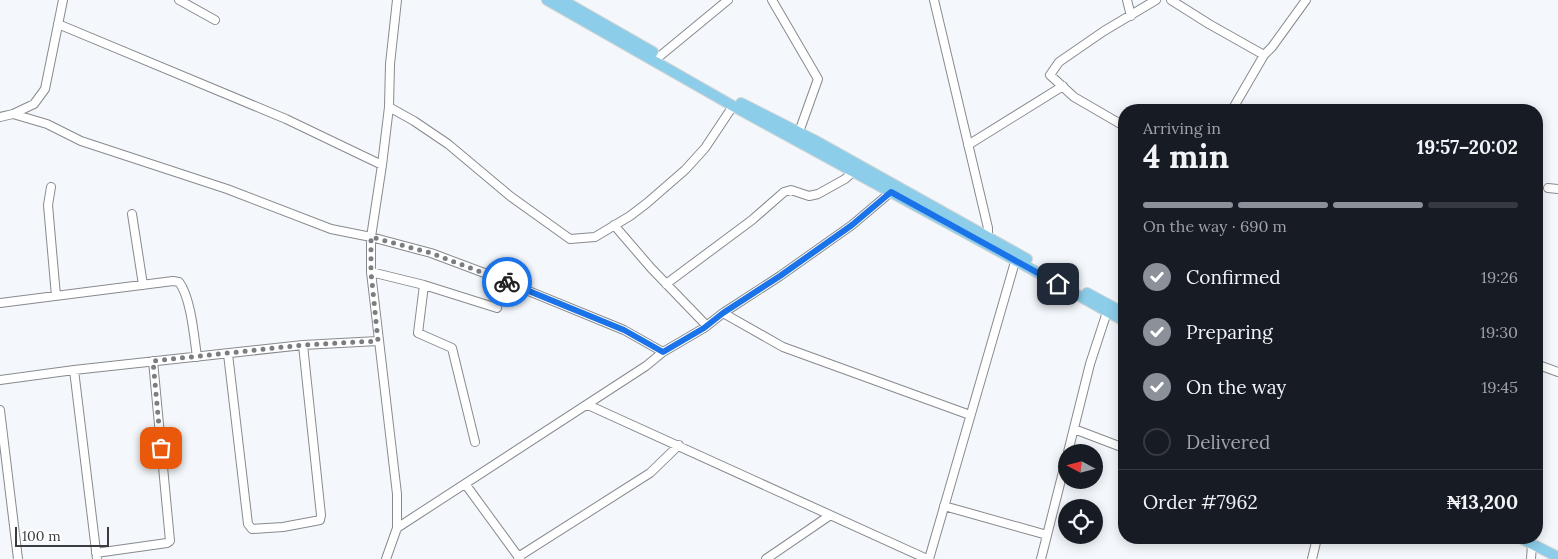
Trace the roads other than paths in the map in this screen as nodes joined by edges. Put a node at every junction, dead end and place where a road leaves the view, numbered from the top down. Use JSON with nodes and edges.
{"nodes":[{"id":1,"x":63,"y":0,"type":"edge"},
{"id":2,"x":179,"y":0,"type":"edge"},
{"id":3,"x":397,"y":0,"type":"edge"},
{"id":4,"x":547,"y":0,"type":"edge"},
{"id":5,"x":562,"y":0,"type":"edge"},
{"id":6,"x":728,"y":0,"type":"edge"},
{"id":7,"x":772,"y":0,"type":"edge"},
{"id":8,"x":934,"y":0,"type":"edge"},
{"id":9,"x":1127,"y":0,"type":"edge"},
{"id":10,"x":1156,"y":0,"type":"edge"},
{"id":11,"x":1171,"y":0,"type":"edge"},
{"id":12,"x":1306,"y":0,"type":"edge"},
{"id":13,"x":1131,"y":16,"type":"junction"},
{"id":14,"x":215,"y":20,"type":"dead end"},
{"id":15,"x":58,"y":24,"type":"junction"},
{"id":16,"x":1264,"y":55,"type":"junction"},
{"id":17,"x":660,"y":56,"type":"junction"},
{"id":18,"x":1063,"y":86,"type":"junction"},
{"id":19,"x":1235,"y":104,"type":"edge"},
{"id":20,"x":733,"y":106,"type":"junction"},
{"id":21,"x":389,"y":107,"type":"junction"},
{"id":22,"x":13,"y":114,"type":"junction"},
{"id":23,"x":0,"y":117,"type":"edge"},
{"id":24,"x":1118,"y":123,"type":"edge"},
{"id":25,"x":799,"y":132,"type":"junction"},
{"id":26,"x":968,"y":145,"type":"junction"},
{"id":27,"x":382,"y":165,"type":"junction"},
{"id":28,"x":854,"y":171,"type":"junction"},
{"id":29,"x":50,"y":187,"type":"dead end"},
{"id":30,"x":1548,"y":188,"type":"dead end"},
{"id":31,"x":1558,"y":189,"type":"edge"},
{"id":32,"x":891,"y":192,"type":"junction"},
{"id":33,"x":132,"y":214,"type":"dead end"},
{"id":34,"x":614,"y":224,"type":"junction"},
{"id":35,"x":988,"y":236,"type":"junction"},
{"id":36,"x":371,"y":237,"type":"junction"},
{"id":37,"x":1016,"y":257,"type":"junction"},
{"id":38,"x":371,"y":272,"type":"junction"},
{"id":39,"x":143,"y":284,"type":"junction"},
{"id":40,"x":666,"y":284,"type":"junction"},
{"id":41,"x":424,"y":285,"type":"junction"},
{"id":42,"x":56,"y":296,"type":"junction"},
{"id":43,"x":0,"y":303,"type":"edge"},
{"id":44,"x":497,"y":308,"type":"dead end"},
{"id":45,"x":1118,"y":310,"type":"edge"},
{"id":46,"x":1107,"y":312,"type":"junction"},
{"id":47,"x":723,"y":313,"type":"junction"},
{"id":48,"x":1118,"y":318,"type":"edge"},
{"id":49,"x":706,"y":325,"type":"junction"},
{"id":50,"x":378,"y":341,"type":"junction"},
{"id":51,"x":303,"y":345,"type":"junction"},
{"id":52,"x":663,"y":352,"type":"junction"},
{"id":53,"x":228,"y":354,"type":"junction"},
{"id":54,"x":197,"y":356,"type":"junction"},
{"id":55,"x":153,"y":361,"type":"junction"},
{"id":56,"x":1543,"y":367,"type":"edge"},
{"id":57,"x":74,"y":370,"type":"junction"},
{"id":58,"x":1558,"y":372,"type":"edge"},
{"id":59,"x":0,"y":380,"type":"edge"},
{"id":60,"x":588,"y":405,"type":"junction"},
{"id":61,"x":0,"y":410,"type":"edge"},
{"id":62,"x":970,"y":415,"type":"junction"},
{"id":63,"x":1074,"y":429,"type":"junction"},
{"id":64,"x":475,"y":442,"type":"dead end"},
{"id":65,"x":1070,"y":444,"type":"edge"},
{"id":66,"x":679,"y":445,"type":"junction"},
{"id":67,"x":1118,"y":446,"type":"edge"},
{"id":68,"x":466,"y":485,"type":"junction"},
{"id":69,"x":1059,"y":489,"type":"edge"},
{"id":70,"x":944,"y":506,"type":"junction"},
{"id":71,"x":829,"y":516,"type":"junction"},
{"id":72,"x":397,"y":528,"type":"junction"},
{"id":73,"x":1047,"y":535,"type":"junction"},
{"id":74,"x":1316,"y":544,"type":"edge"},
{"id":75,"x":1533,"y":544,"type":"edge"},
{"id":76,"x":1538,"y":544,"type":"edge"},
{"id":77,"x":1541,"y":544,"type":"edge"},
{"id":78,"x":1558,"y":550,"type":"edge"},
{"id":79,"x":96,"y":556,"type":"edge"},
{"id":80,"x":1558,"y":557,"type":"edge"},
{"id":81,"x":519,"y":558,"type":"edge"},
{"id":82,"x":18,"y":559,"type":"edge"},
{"id":83,"x":386,"y":559,"type":"edge"},
{"id":84,"x":766,"y":559,"type":"edge"},
{"id":85,"x":928,"y":559,"type":"edge"},
{"id":86,"x":1041,"y":559,"type":"edge"},
{"id":87,"x":1312,"y":559,"type":"edge"},
{"id":88,"x":1531,"y":559,"type":"edge"}],
"edges":[{"from":1,"to":15,"type":"street"},
{"from":2,"to":14,"type":"street"},
{"from":3,"to":21,"type":"street"},
{"from":4,"to":20,"type":"main road"},
{"from":5,"to":17,"type":"main road"},
{"from":6,"to":17,"type":"street"},
{"from":7,"to":25,"type":"street"},
{"from":8,"to":26,"type":"street"},
{"from":9,"to":13,"type":"street"},
{"from":10,"to":13,"type":"street"},
{"from":11,"to":16,"type":"street"},
{"from":12,"to":16,"type":"street"},
{"from":13,"to":18,"type":"street"},
{"from":15,"to":22,"type":"street"},
{"from":15,"to":27,"type":"street"},
{"from":16,"to":19,"type":"street"},
{"from":17,"to":25,"type":"main road"},
{"from":18,"to":24,"type":"street"},
{"from":18,"to":26,"type":"street"},
{"from":20,"to":28,"type":"main road"},
{"from":20,"to":34,"type":"street"},
{"from":21,"to":27,"type":"street"},
{"from":21,"to":34,"type":"street"},
{"from":22,"to":23,"type":"street"},
{"from":22,"to":36,"type":"street"},
{"from":25,"to":35,"type":"main road"},
{"from":26,"to":35,"type":"street"},
{"from":27,"to":36,"type":"street"},
{"from":28,"to":32,"type":"main road"},
{"from":28,"to":40,"type":"street"},
{"from":29,"to":42,"type":"street"},
{"from":30,"to":31,"type":"street"},
{"from":32,"to":37,"type":"main road"},
{"from":32,"to":47,"type":"street"},
{"from":33,"to":39,"type":"street"},
{"from":34,"to":40,"type":"street"},
{"from":35,"to":37,"type":"main road"},
{"from":36,"to":38,"type":"street"},
{"from":36,"to":52,"type":"street"},
{"from":37,"to":45,"type":"main road"},
{"from":37,"to":46,"type":"main road"},
{"from":37,"to":62,"type":"street"},
{"from":38,"to":41,"type":"street"},
{"from":38,"to":50,"type":"street"},
{"from":39,"to":42,"type":"street"},
{"from":39,"to":54,"type":"street"},
{"from":40,"to":49,"type":"street"},
{"from":41,"to":44,"type":"street"},
{"from":41,"to":64,"type":"street"},
{"from":42,"to":43,"type":"street"},
{"from":46,"to":48,"type":"main road"},
{"from":46,"to":63,"type":"street"},
{"from":47,"to":49,"type":"street"},
{"from":47,"to":62,"type":"street"},
{"from":49,"to":52,"type":"street"},
{"from":50,"to":51,"type":"street"},
{"from":50,"to":72,"type":"street"},
{"from":51,"to":53,"type":"street"},
{"from":51,"to":53,"type":"street"},
{"from":52,"to":60,"type":"street"},
{"from":53,"to":54,"type":"street"},
{"from":54,"to":55,"type":"street"},
{"from":55,"to":57,"type":"street"},
{"from":55,"to":79,"type":"street"},
{"from":56,"to":58,"type":"street"},
{"from":57,"to":59,"type":"street"},
{"from":57,"to":79,"type":"street"},
{"from":60,"to":66,"type":"street"},
{"from":60,"to":68,"type":"street"},
{"from":61,"to":82,"type":"street"},
{"from":62,"to":70,"type":"street"},
{"from":63,"to":65,"type":"street"},
{"from":63,"to":67,"type":"street"},
{"from":66,"to":71,"type":"street"},
{"from":66,"to":81,"type":"street"},
{"from":68,"to":72,"type":"street"},
{"from":68,"to":81,"type":"street"},
{"from":69,"to":73,"type":"street"},
{"from":70,"to":73,"type":"street"},
{"from":70,"to":85,"type":"street"},
{"from":71,"to":84,"type":"street"},
{"from":71,"to":85,"type":"street"},
{"from":72,"to":83,"type":"street"},
{"from":73,"to":86,"type":"street"},
{"from":74,"to":87,"type":"street"},
{"from":75,"to":88,"type":"street"},
{"from":76,"to":80,"type":"main road"},
{"from":77,"to":78,"type":"main road"}]}
